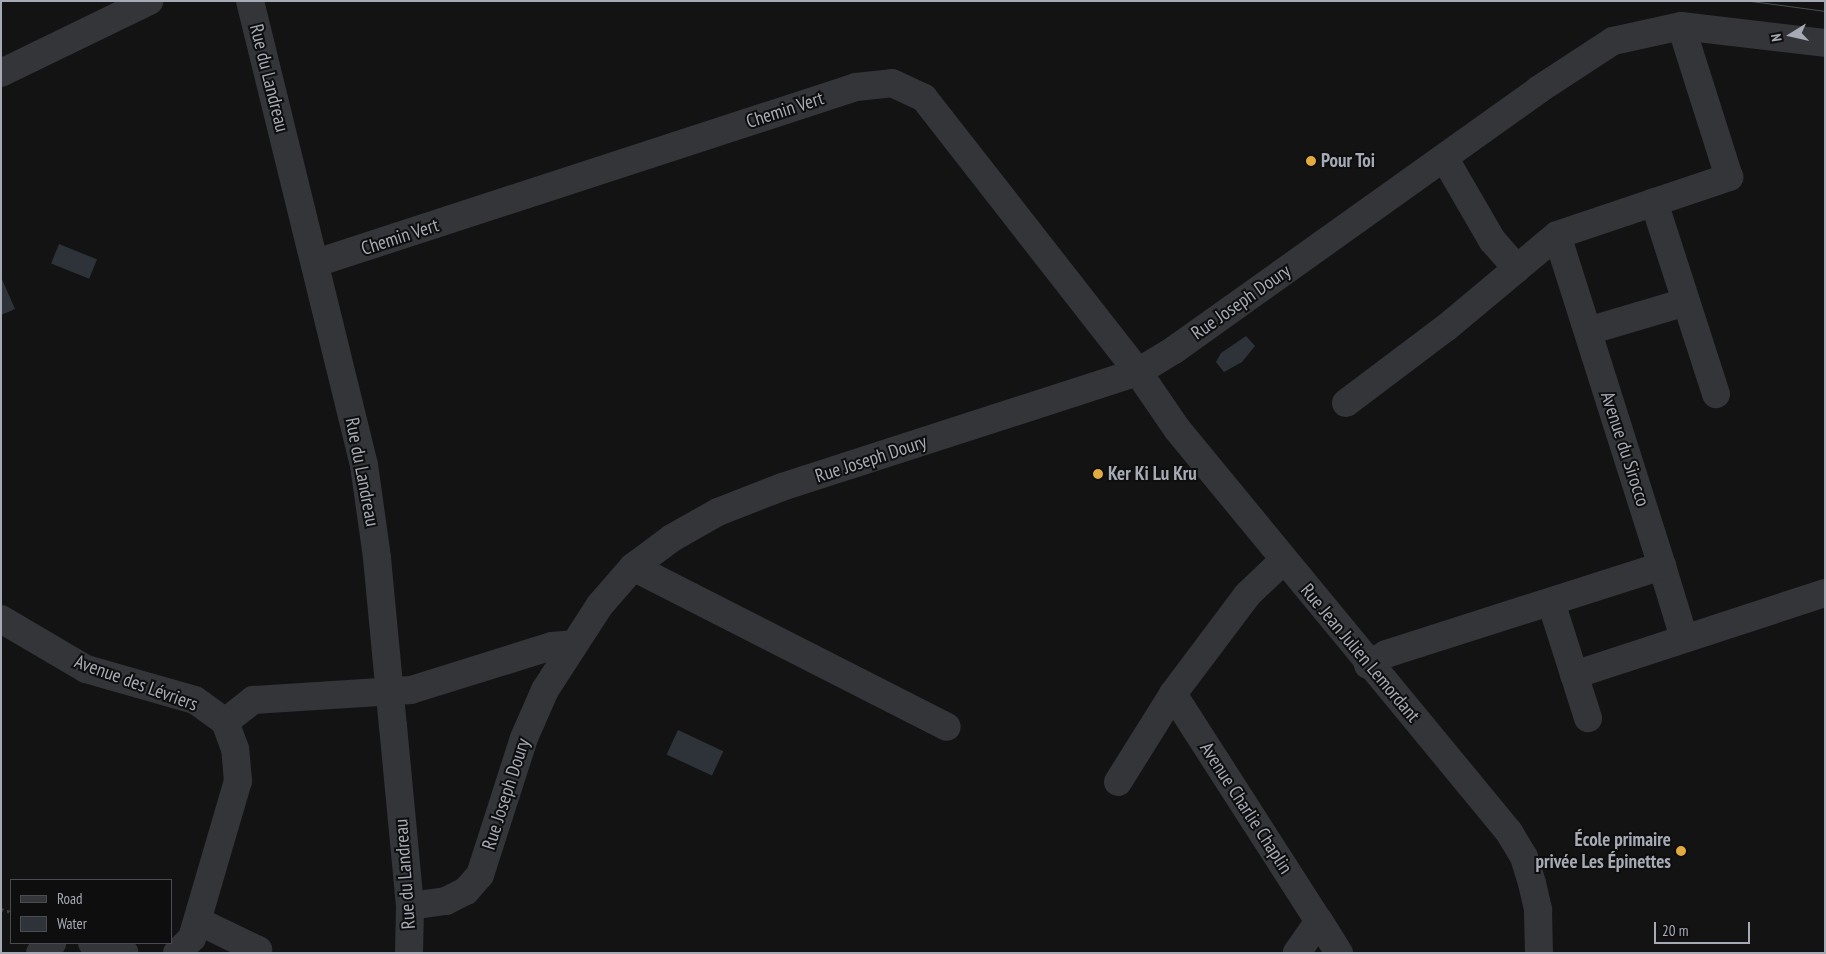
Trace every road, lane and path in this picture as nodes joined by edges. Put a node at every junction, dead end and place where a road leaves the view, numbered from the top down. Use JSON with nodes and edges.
{"nodes":[{"id":1,"x":149,"y":1,"type":"edge"},
{"id":2,"x":250,"y":1,"type":"edge"},
{"id":3,"x":1681,"y":26,"type":"junction"},
{"id":4,"x":1825,"y":43,"type":"edge"},
{"id":5,"x":1,"y":73,"type":"edge"},
{"id":6,"x":1445,"y":159,"type":"junction"},
{"id":7,"x":1654,"y":202,"type":"junction"},
{"id":8,"x":1558,"y":234,"type":"junction"},
{"id":9,"x":316,"y":263,"type":"junction"},
{"id":10,"x":1517,"y":269,"type":"junction"},
{"id":11,"x":1686,"y":302,"type":"junction"},
{"id":12,"x":1588,"y":331,"type":"junction"},
{"id":13,"x":1138,"y":372,"type":"junction"},
{"id":14,"x":1716,"y":394,"type":"dead end"},
{"id":15,"x":1346,"y":403,"type":"dead end"},
{"id":16,"x":1284,"y":560,"type":"junction"},
{"id":17,"x":1662,"y":566,"type":"junction"},
{"id":18,"x":633,"y":568,"type":"junction"},
{"id":19,"x":1825,"y":593,"type":"edge"},
{"id":20,"x":1551,"y":602,"type":"junction"},
{"id":21,"x":1,"y":619,"type":"edge"},
{"id":22,"x":1684,"y":638,"type":"junction"},
{"id":23,"x":573,"y":644,"type":"junction"},
{"id":24,"x":1368,"y":665,"type":"junction"},
{"id":25,"x":1574,"y":675,"type":"junction"},
{"id":26,"x":389,"y":692,"type":"junction"},
{"id":27,"x":1173,"y":694,"type":"junction"},
{"id":28,"x":1588,"y":718,"type":"dead end"},
{"id":29,"x":225,"y":722,"type":"junction"},
{"id":30,"x":947,"y":727,"type":"dead end"},
{"id":31,"x":1118,"y":782,"type":"dead end"},
{"id":32,"x":410,"y":906,"type":"junction"},
{"id":33,"x":198,"y":921,"type":"junction"},
{"id":34,"x":1319,"y":921,"type":"junction"},
{"id":35,"x":51,"y":944,"type":"edge"},
{"id":36,"x":95,"y":944,"type":"edge"},
{"id":37,"x":40,"y":953,"type":"edge"},
{"id":38,"x":124,"y":953,"type":"edge"},
{"id":39,"x":177,"y":953,"type":"edge"},
{"id":40,"x":258,"y":953,"type":"edge"},
{"id":41,"x":409,"y":953,"type":"edge"},
{"id":42,"x":1297,"y":953,"type":"edge"},
{"id":43,"x":1339,"y":953,"type":"edge"},
{"id":44,"x":1539,"y":953,"type":"edge"}],
"edges":[{"from":1,"to":5,"type":"street"},
{"from":2,"to":9,"type":"street","name":"Rue du Landreau"},
{"from":3,"to":4,"type":"street","name":"Rue Joseph Doury"},
{"from":3,"to":6,"type":"street","name":"Rue Joseph Doury"},
{"from":3,"to":7,"type":"street"},
{"from":6,"to":10,"type":"street"},
{"from":6,"to":13,"type":"street","name":"Rue Joseph Doury"},
{"from":7,"to":8,"type":"street"},
{"from":7,"to":11,"type":"street"},
{"from":8,"to":10,"type":"street"},
{"from":8,"to":12,"type":"street","name":"Avenue du Sirocco"},
{"from":9,"to":13,"type":"street","name":"Chemin Vert"},
{"from":9,"to":26,"type":"street","name":"Rue du Landreau"},
{"from":10,"to":15,"type":"street"},
{"from":11,"to":12,"type":"street"},
{"from":11,"to":14,"type":"street"},
{"from":12,"to":17,"type":"street","name":"Avenue du Sirocco"},
{"from":13,"to":16,"type":"street","name":"Rue Jean Julien Lemordant"},
{"from":13,"to":18,"type":"street","name":"Rue Joseph Doury"},
{"from":16,"to":24,"type":"street","name":"Rue Jean Julien Lemordant"},
{"from":16,"to":27,"type":"street"},
{"from":17,"to":20,"type":"street"},
{"from":17,"to":22,"type":"street","name":"Avenue du Sirocco"},
{"from":18,"to":23,"type":"street","name":"Rue Joseph Doury"},
{"from":18,"to":30,"type":"street"},
{"from":19,"to":22,"type":"street"},
{"from":20,"to":24,"type":"street"},
{"from":20,"to":25,"type":"street"},
{"from":21,"to":29,"type":"street","name":"Avenue des Lévriers"},
{"from":22,"to":25,"type":"street"},
{"from":23,"to":26,"type":"street"},
{"from":23,"to":32,"type":"street","name":"Rue Joseph Doury"},
{"from":24,"to":44,"type":"street","name":"Rue Jean Julien Lemordant"},
{"from":25,"to":28,"type":"street"},
{"from":26,"to":29,"type":"street"},
{"from":26,"to":32,"type":"street","name":"Rue du Landreau"},
{"from":27,"to":31,"type":"street"},
{"from":27,"to":34,"type":"street","name":"Avenue Charlie Chaplin"},
{"from":29,"to":33,"type":"street"},
{"from":32,"to":41,"type":"street","name":"Rue du Landreau"},
{"from":33,"to":39,"type":"street"},
{"from":33,"to":40,"type":"street"},
{"from":34,"to":42,"type":"street"},
{"from":34,"to":43,"type":"street","name":"Avenue Charlie Chaplin"},
{"from":35,"to":37,"type":"street"},
{"from":36,"to":38,"type":"street"}]}
